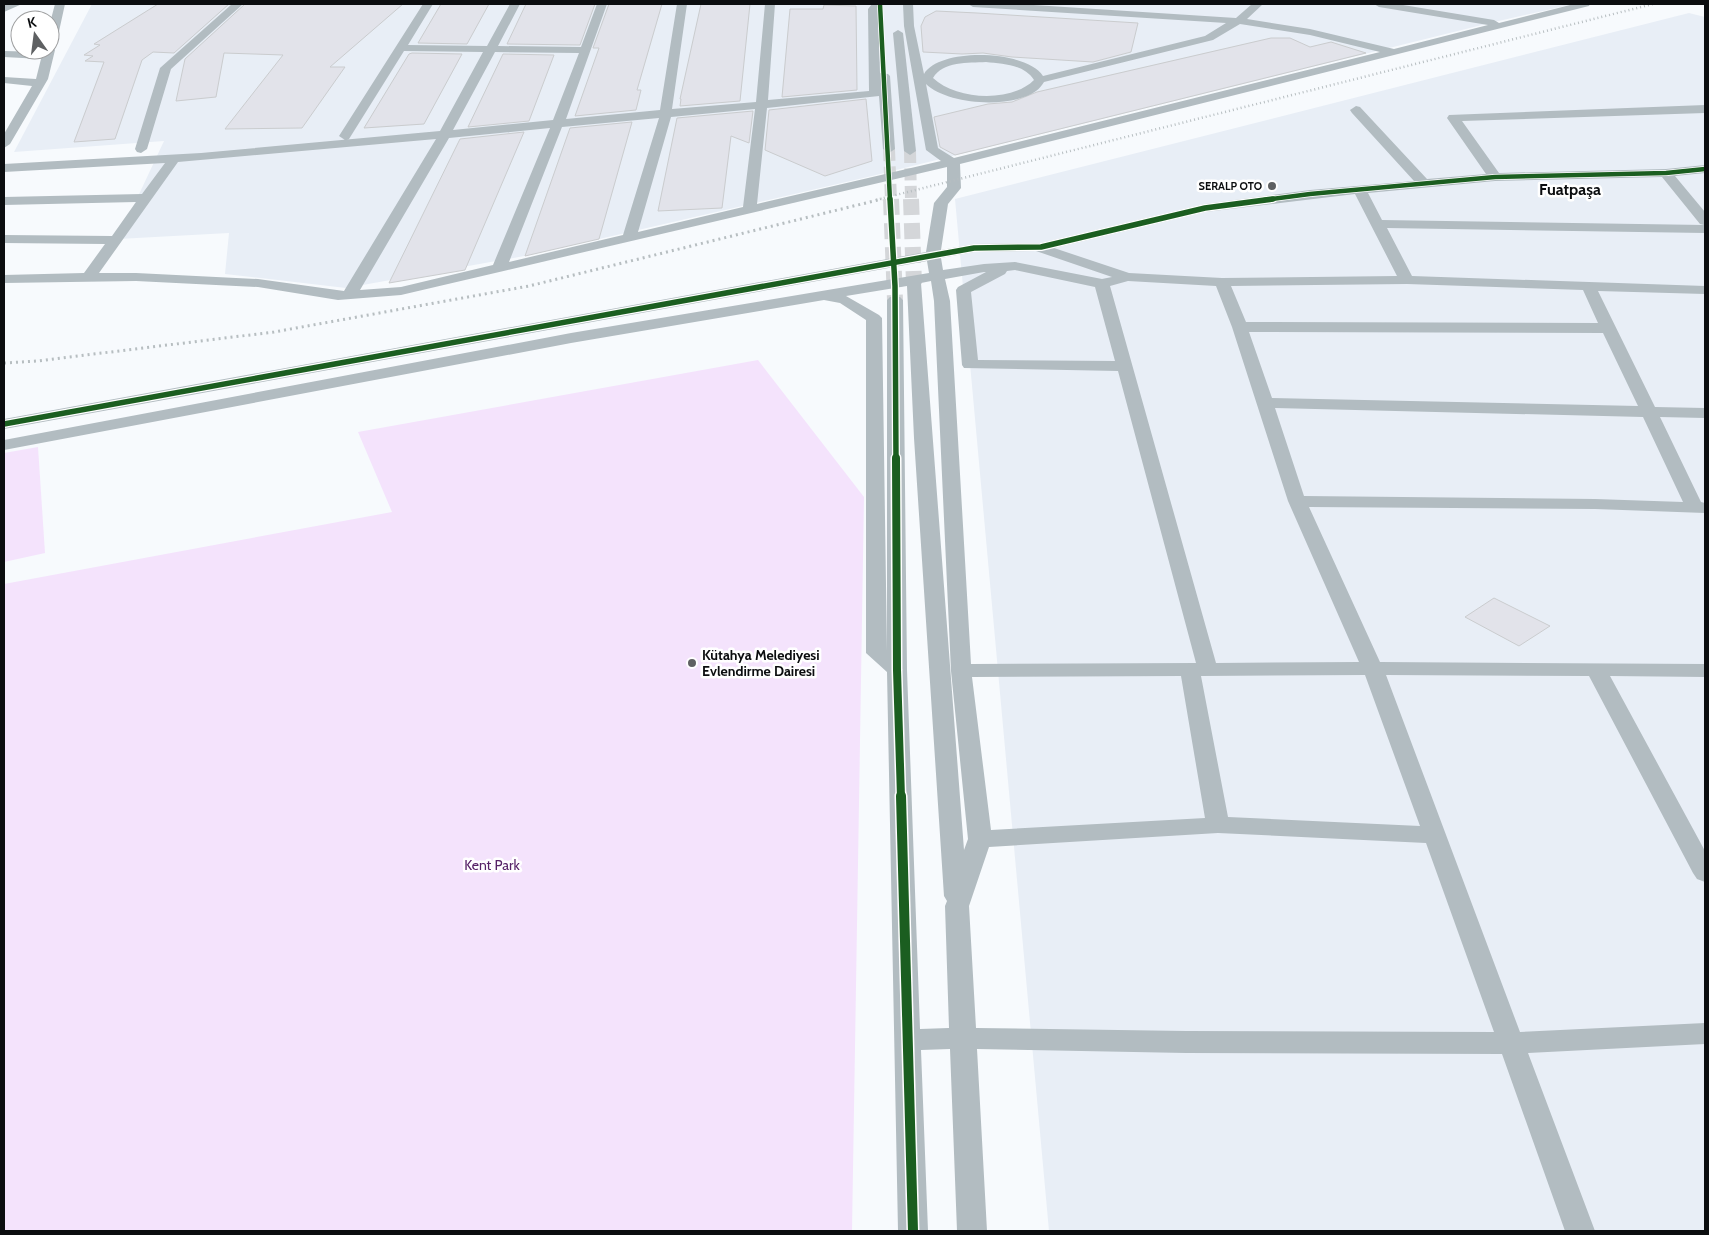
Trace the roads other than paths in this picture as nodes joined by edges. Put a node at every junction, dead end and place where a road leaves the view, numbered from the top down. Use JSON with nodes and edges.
{"nodes":[{"id":1,"x":5,"y":4,"type":"edge"},
{"id":2,"x":16,"y":4,"type":"edge"},
{"id":3,"x":238,"y":4,"type":"edge"},
{"id":4,"x":428,"y":4,"type":"edge"},
{"id":5,"x":515,"y":4,"type":"edge"},
{"id":6,"x":602,"y":4,"type":"edge"},
{"id":7,"x":682,"y":4,"type":"edge"},
{"id":8,"x":770,"y":4,"type":"edge"},
{"id":9,"x":879,"y":4,"type":"edge"},
{"id":10,"x":907,"y":4,"type":"edge"},
{"id":11,"x":973,"y":4,"type":"edge"},
{"id":12,"x":1258,"y":4,"type":"edge"},
{"id":13,"x":1379,"y":4,"type":"edge"},
{"id":14,"x":1538,"y":4,"type":"edge"},
{"id":15,"x":1585,"y":4,"type":"edge"},
{"id":16,"x":4,"y":8,"type":"edge"},
{"id":17,"x":1218,"y":8,"type":"dead end"},
{"id":18,"x":1558,"y":11,"type":"junction"},
{"id":19,"x":1205,"y":18,"type":"junction"},
{"id":20,"x":1238,"y":21,"type":"junction"},
{"id":21,"x":1498,"y":24,"type":"junction"},
{"id":22,"x":400,"y":48,"type":"junction"},
{"id":23,"x":491,"y":49,"type":"junction"},
{"id":24,"x":586,"y":50,"type":"junction"},
{"id":25,"x":1396,"y":53,"type":"junction"},
{"id":26,"x":46,"y":60,"type":"edge"},
{"id":27,"x":1032,"y":70,"type":"junction"},
{"id":28,"x":4,"y":80,"type":"edge"},
{"id":29,"x":1040,"y":80,"type":"junction"},
{"id":30,"x":40,"y":83,"type":"junction"},
{"id":31,"x":762,"y":99,"type":"junction"},
{"id":32,"x":666,"y":109,"type":"junction"},
{"id":33,"x":1705,"y":109,"type":"edge"},
{"id":34,"x":1356,"y":110,"type":"dead end"},
{"id":35,"x":560,"y":119,"type":"junction"},
{"id":36,"x":8,"y":129,"type":"edge"},
{"id":37,"x":446,"y":130,"type":"junction"},
{"id":38,"x":345,"y":136,"type":"junction"},
{"id":39,"x":4,"y":144,"type":"edge"},
{"id":40,"x":141,"y":149,"type":"junction"},
{"id":41,"x":889,"y":149,"type":"tunnel mouth"},
{"id":42,"x":910,"y":151,"type":"tunnel mouth"},
{"id":43,"x":4,"y":158,"type":"edge"},
{"id":44,"x":174,"y":159,"type":"junction"},
{"id":45,"x":953,"y":162,"type":"junction"},
{"id":46,"x":4,"y":168,"type":"edge"},
{"id":47,"x":1705,"y":169,"type":"edge"},
{"id":48,"x":1666,"y":173,"type":"junction"},
{"id":49,"x":1495,"y":177,"type":"junction"},
{"id":50,"x":1422,"y":183,"type":"junction"},
{"id":51,"x":1359,"y":189,"type":"junction"},
{"id":52,"x":146,"y":198,"type":"junction"},
{"id":53,"x":4,"y":201,"type":"edge"},
{"id":54,"x":750,"y":210,"type":"junction"},
{"id":55,"x":1705,"y":220,"type":"edge"},
{"id":56,"x":1376,"y":224,"type":"junction"},
{"id":57,"x":1705,"y":229,"type":"edge"},
{"id":58,"x":628,"y":238,"type":"junction"},
{"id":59,"x":4,"y":239,"type":"edge"},
{"id":60,"x":116,"y":240,"type":"junction"},
{"id":61,"x":1042,"y":247,"type":"junction"},
{"id":62,"x":933,"y":255,"type":"junction"},
{"id":63,"x":879,"y":265,"type":"junction"},
{"id":64,"x":1014,"y":266,"type":"junction"},
{"id":65,"x":499,"y":268,"type":"junction"},
{"id":66,"x":938,"y":275,"type":"junction"},
{"id":67,"x":1127,"y":277,"type":"junction"},
{"id":68,"x":89,"y":278,"type":"junction"},
{"id":69,"x":4,"y":279,"type":"edge"},
{"id":70,"x":1407,"y":280,"type":"junction"},
{"id":71,"x":1222,"y":282,"type":"junction"},
{"id":72,"x":914,"y":284,"type":"tunnel mouth"},
{"id":73,"x":1102,"y":284,"type":"junction"},
{"id":74,"x":878,"y":285,"type":"junction"},
{"id":75,"x":1588,"y":286,"type":"junction"},
{"id":76,"x":1705,"y":290,"type":"edge"},
{"id":77,"x":349,"y":295,"type":"junction"},
{"id":78,"x":820,"y":295,"type":"junction"},
{"id":79,"x":895,"y":300,"type":"tunnel mouth"},
{"id":80,"x":874,"y":318,"type":"junction"},
{"id":81,"x":1240,"y":327,"type":"junction"},
{"id":82,"x":1609,"y":328,"type":"junction"},
{"id":83,"x":1126,"y":366,"type":"junction"},
{"id":84,"x":1265,"y":403,"type":"junction"},
{"id":85,"x":1649,"y":412,"type":"junction"},
{"id":86,"x":1705,"y":414,"type":"edge"},
{"id":87,"x":4,"y":424,"type":"edge"},
{"id":88,"x":4,"y":445,"type":"edge"},
{"id":89,"x":1297,"y":502,"type":"junction"},
{"id":90,"x":1700,"y":508,"type":"edge"},
{"id":91,"x":1372,"y":668,"type":"junction"},
{"id":92,"x":897,"y":670,"type":"junction"},
{"id":93,"x":1199,"y":670,"type":"junction"},
{"id":94,"x":1596,"y":670,"type":"junction"},
{"id":95,"x":1705,"y":670,"type":"edge"},
{"id":96,"x":961,"y":671,"type":"junction"},
{"id":97,"x":1218,"y":825,"type":"junction"},
{"id":98,"x":1436,"y":835,"type":"junction"},
{"id":99,"x":980,"y":840,"type":"junction"},
{"id":100,"x":1705,"y":873,"type":"edge"},
{"id":101,"x":957,"y":906,"type":"junction"},
{"id":102,"x":1705,"y":1033,"type":"edge"},
{"id":103,"x":964,"y":1038,"type":"junction"},
{"id":104,"x":907,"y":1040,"type":"junction"},
{"id":105,"x":1511,"y":1043,"type":"junction"},
{"id":106,"x":913,"y":1231,"type":"edge"},
{"id":107,"x":972,"y":1231,"type":"edge"},
{"id":108,"x":1580,"y":1231,"type":"edge"}],
"edges":[{"from":1,"to":2,"type":"street"},
{"from":2,"to":16,"type":"street"},
{"from":3,"to":40,"type":"street"},
{"from":4,"to":22,"type":"street"},
{"from":5,"to":23,"type":"street"},
{"from":6,"to":24,"type":"street"},
{"from":7,"to":32,"type":"street"},
{"from":8,"to":31,"type":"street"},
{"from":9,"to":31,"type":"street"},
{"from":9,"to":41,"type":"street"},
{"from":10,"to":42,"type":"street"},
{"from":10,"to":45,"type":"street"},
{"from":11,"to":19,"type":"street"},
{"from":12,"to":20,"type":"street"},
{"from":13,"to":21,"type":"street"},
{"from":14,"to":18,"type":"street"},
{"from":15,"to":18,"type":"street"},
{"from":17,"to":19,"type":"street"},
{"from":18,"to":21,"type":"street"},
{"from":19,"to":20,"type":"street"},
{"from":19,"to":27,"type":"street"},
{"from":20,"to":25,"type":"street"},
{"from":20,"to":29,"type":"street"},
{"from":21,"to":25,"type":"street"},
{"from":22,"to":23,"type":"street"},
{"from":22,"to":38,"type":"street"},
{"from":23,"to":24,"type":"street"},
{"from":23,"to":37,"type":"street"},
{"from":24,"to":35,"type":"street"},
{"from":25,"to":45,"type":"street"},
{"from":26,"to":30,"type":"street"},
{"from":27,"to":29,"type":"street"},
{"from":27,"to":29,"type":"street"},
{"from":28,"to":30,"type":"street"},
{"from":30,"to":36,"type":"street"},
{"from":31,"to":32,"type":"street"},
{"from":31,"to":54,"type":"street"},
{"from":32,"to":35,"type":"street"},
{"from":32,"to":58,"type":"street"},
{"from":33,"to":49,"type":"street"},
{"from":34,"to":50,"type":"street"},
{"from":35,"to":37,"type":"street"},
{"from":35,"to":65,"type":"street"},
{"from":36,"to":39,"type":"street"},
{"from":37,"to":38,"type":"street"},
{"from":37,"to":44,"type":"street"},
{"from":37,"to":77,"type":"street"},
{"from":38,"to":40,"type":"street"},
{"from":40,"to":43,"type":"street"},
{"from":44,"to":46,"type":"street"},
{"from":44,"to":52,"type":"street"},
{"from":45,"to":54,"type":"street"},
{"from":45,"to":62,"type":"street"},
{"from":47,"to":48,"type":"street"},
{"from":48,"to":49,"type":"street"},
{"from":48,"to":55,"type":"street"},
{"from":49,"to":50,"type":"street"},
{"from":50,"to":51,"type":"street"},
{"from":51,"to":56,"type":"street"},
{"from":51,"to":61,"type":"street"},
{"from":52,"to":53,"type":"street"},
{"from":52,"to":60,"type":"street"},
{"from":54,"to":58,"type":"street"},
{"from":56,"to":57,"type":"street"},
{"from":56,"to":70,"type":"street"},
{"from":58,"to":65,"type":"street"},
{"from":59,"to":60,"type":"street"},
{"from":60,"to":68,"type":"street"},
{"from":61,"to":62,"type":"street"},
{"from":61,"to":64,"type":"street"},
{"from":61,"to":67,"type":"street"},
{"from":62,"to":63,"type":"street"},
{"from":62,"to":66,"type":"street"},
{"from":63,"to":74,"type":"street"},
{"from":63,"to":87,"type":"street"},
{"from":64,"to":66,"type":"street"},
{"from":64,"to":73,"type":"street"},
{"from":64,"to":83,"type":"street"},
{"from":65,"to":77,"type":"street"},
{"from":66,"to":74,"type":"street"},
{"from":66,"to":96,"type":"street"},
{"from":67,"to":71,"type":"street"},
{"from":67,"to":73,"type":"street"},
{"from":68,"to":69,"type":"street"},
{"from":68,"to":77,"type":"street"},
{"from":70,"to":71,"type":"street"},
{"from":70,"to":75,"type":"street"},
{"from":71,"to":81,"type":"street"},
{"from":72,"to":101,"type":"street"},
{"from":73,"to":83,"type":"street"},
{"from":74,"to":78,"type":"street"},
{"from":74,"to":80,"type":"street"},
{"from":75,"to":76,"type":"street"},
{"from":75,"to":82,"type":"street"},
{"from":78,"to":80,"type":"street"},
{"from":78,"to":88,"type":"street"},
{"from":79,"to":92,"type":"street"},
{"from":80,"to":92,"type":"street"},
{"from":81,"to":82,"type":"street"},
{"from":81,"to":84,"type":"street"},
{"from":82,"to":85,"type":"street"},
{"from":83,"to":93,"type":"street"},
{"from":84,"to":85,"type":"street"},
{"from":84,"to":89,"type":"street"},
{"from":85,"to":86,"type":"street"},
{"from":85,"to":90,"type":"street"},
{"from":89,"to":90,"type":"street"},
{"from":89,"to":91,"type":"street"},
{"from":91,"to":93,"type":"street"},
{"from":91,"to":94,"type":"street"},
{"from":91,"to":98,"type":"street"},
{"from":92,"to":104,"type":"street"},
{"from":93,"to":96,"type":"street"},
{"from":93,"to":97,"type":"street"},
{"from":94,"to":95,"type":"street"},
{"from":94,"to":100,"type":"street"},
{"from":96,"to":99,"type":"street"},
{"from":97,"to":98,"type":"street"},
{"from":97,"to":99,"type":"street"},
{"from":98,"to":105,"type":"street"},
{"from":99,"to":101,"type":"street"},
{"from":101,"to":103,"type":"street"},
{"from":102,"to":105,"type":"street"},
{"from":103,"to":104,"type":"street"},
{"from":103,"to":105,"type":"street"},
{"from":103,"to":107,"type":"street"},
{"from":104,"to":106,"type":"street"},
{"from":105,"to":108,"type":"street"}]}
